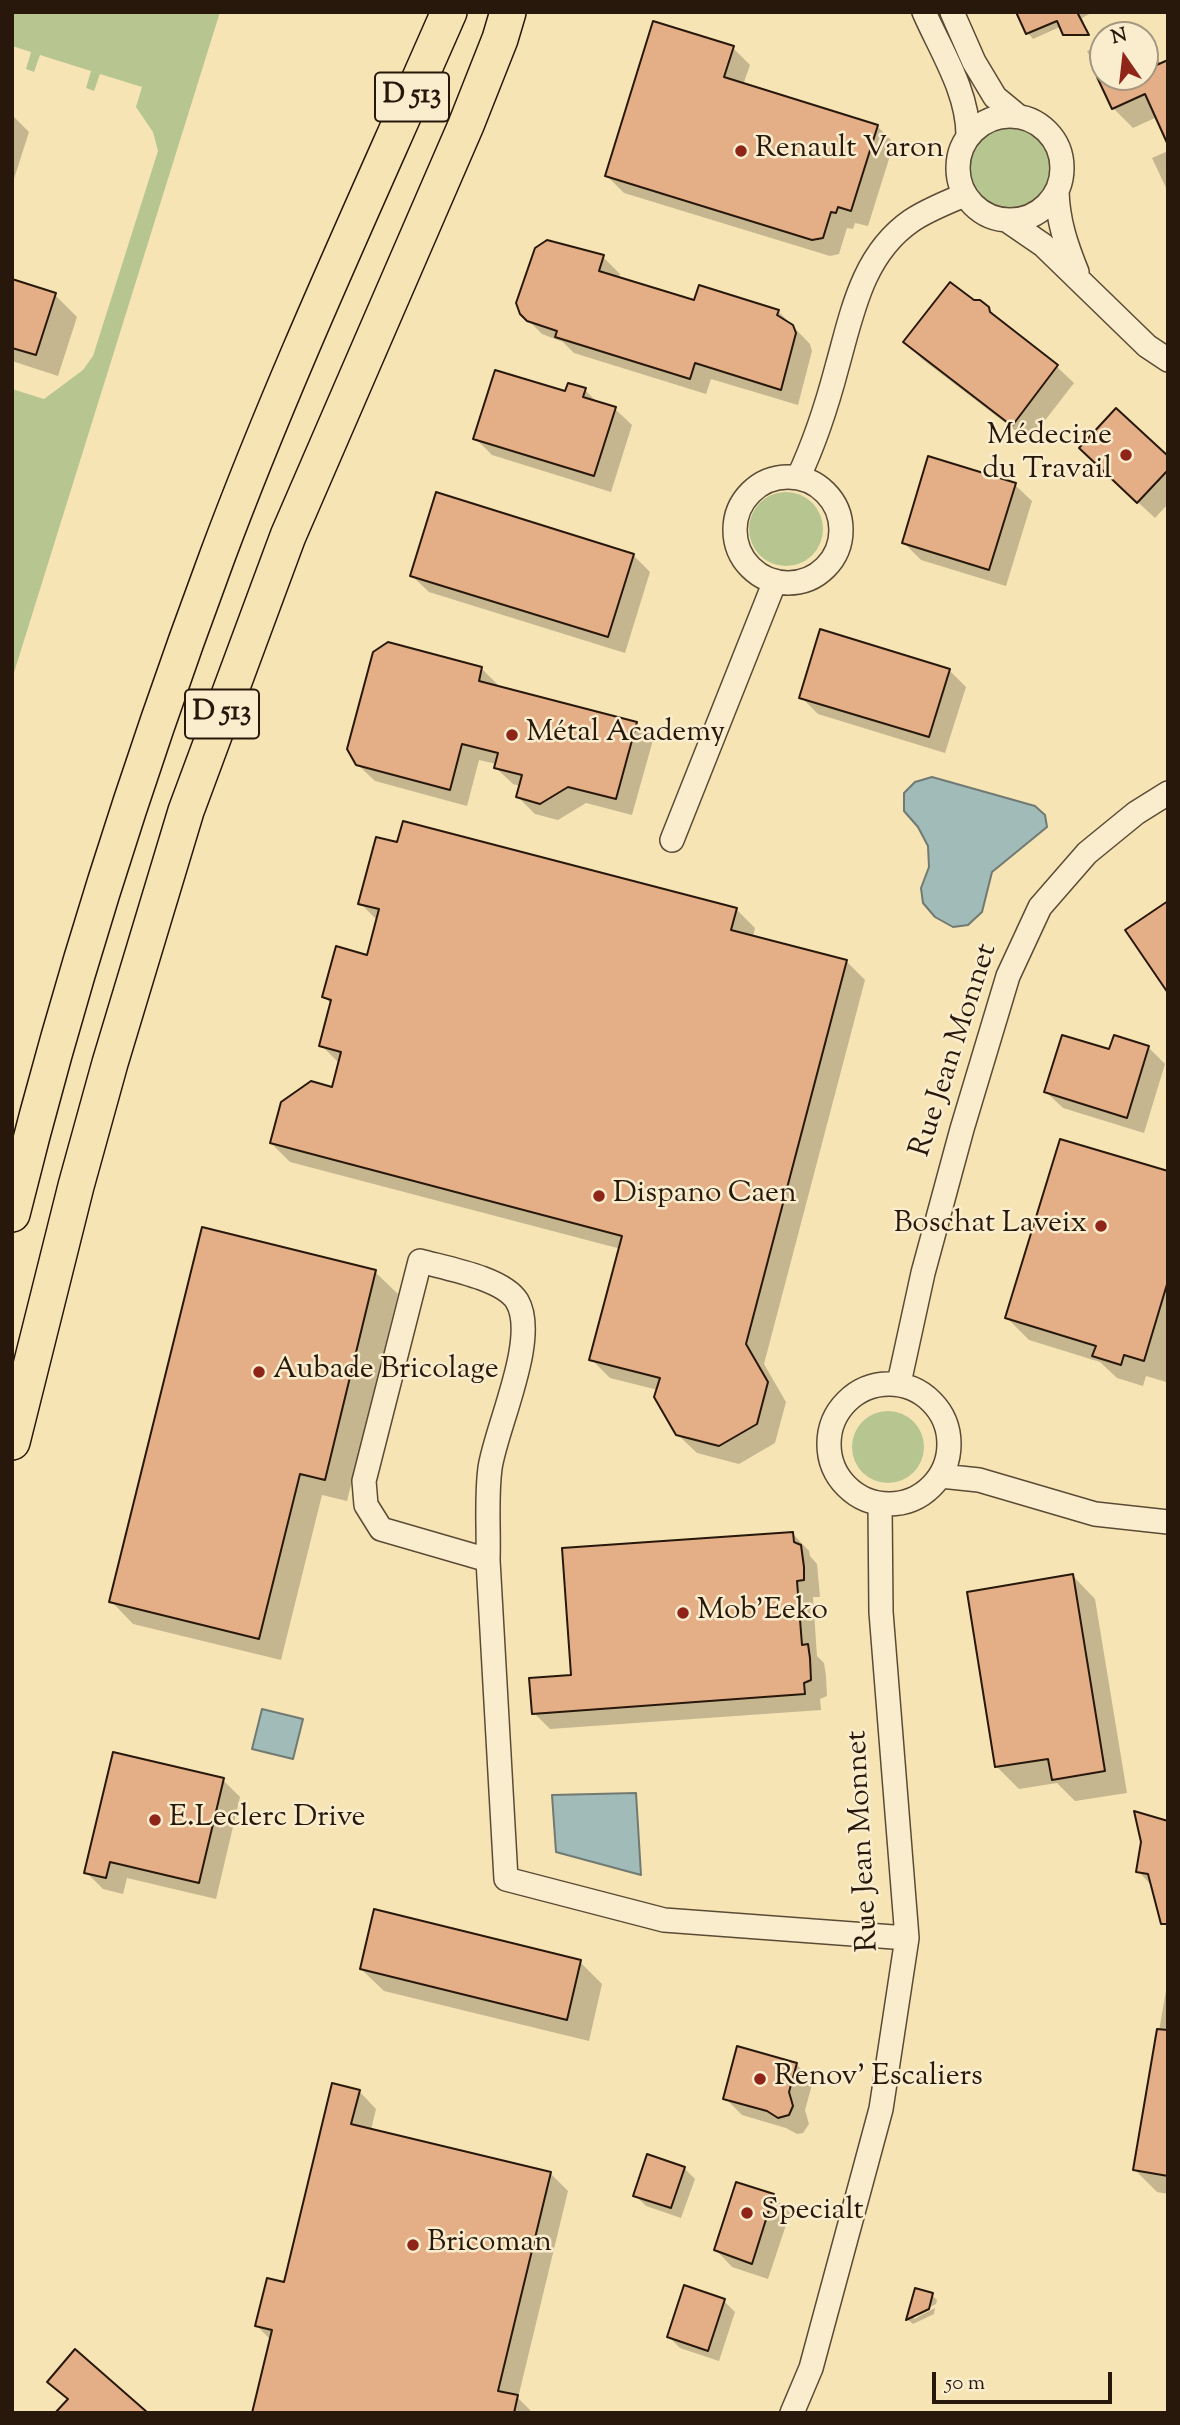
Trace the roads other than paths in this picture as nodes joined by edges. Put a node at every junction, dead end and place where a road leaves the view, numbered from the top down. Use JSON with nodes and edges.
{"nodes":[{"id":1,"x":449,"y":12,"type":"edge"},
{"id":2,"x":508,"y":12,"type":"edge"},
{"id":3,"x":924,"y":12,"type":"edge"},
{"id":4,"x":952,"y":12,"type":"edge"},
{"id":5,"x":1018,"y":116,"type":"junction"},
{"id":6,"x":968,"y":135,"type":"junction"},
{"id":7,"x":1057,"y":192,"type":"junction"},
{"id":8,"x":964,"y":195,"type":"junction"},
{"id":9,"x":1008,"y":221,"type":"junction"},
{"id":10,"x":1080,"y":281,"type":"junction"},
{"id":11,"x":1168,"y":360,"type":"edge"},
{"id":12,"x":799,"y":478,"type":"junction"},
{"id":13,"x":775,"y":582,"type":"junction"},
{"id":14,"x":1168,"y":793,"type":"edge"},
{"id":15,"x":672,"y":840,"type":"dead end"},
{"id":16,"x":12,"y":1214,"type":"edge"},
{"id":17,"x":899,"y":1384,"type":"junction"},
{"id":18,"x":12,"y":1442,"type":"edge"},
{"id":19,"x":941,"y":1476,"type":"junction"},
{"id":20,"x":880,"y":1504,"type":"junction"},
{"id":21,"x":1168,"y":1522,"type":"edge"},
{"id":22,"x":488,"y":1560,"type":"junction"},
{"id":23,"x":907,"y":1938,"type":"junction"},
{"id":24,"x":792,"y":2413,"type":"edge"}],
"edges":[{"from":1,"to":16,"type":"main road","number":"D 513"},
{"from":2,"to":18,"type":"main road","number":"D 513"},
{"from":3,"to":6,"type":"street"},
{"from":4,"to":5,"type":"street"},
{"from":5,"to":6,"type":"street"},
{"from":5,"to":7,"type":"street"},
{"from":6,"to":8,"type":"street"},
{"from":7,"to":9,"type":"street"},
{"from":7,"to":10,"type":"street"},
{"from":8,"to":9,"type":"street"},
{"from":8,"to":12,"type":"street"},
{"from":9,"to":10,"type":"street"},
{"from":10,"to":11,"type":"street"},
{"from":12,"to":13,"type":"street"},
{"from":12,"to":13,"type":"street"},
{"from":13,"to":15,"type":"street"},
{"from":14,"to":17,"type":"street","name":"Rue Jean Monnet"},
{"from":17,"to":19,"type":"street"},
{"from":17,"to":20,"type":"street"},
{"from":19,"to":20,"type":"street"},
{"from":19,"to":21,"type":"street"},
{"from":20,"to":23,"type":"street","name":"Rue Jean Monnet"},
{"from":22,"to":22,"type":"street"},
{"from":22,"to":23,"type":"street"},
{"from":23,"to":24,"type":"street","name":"Rue Jean Monnet"}]}
